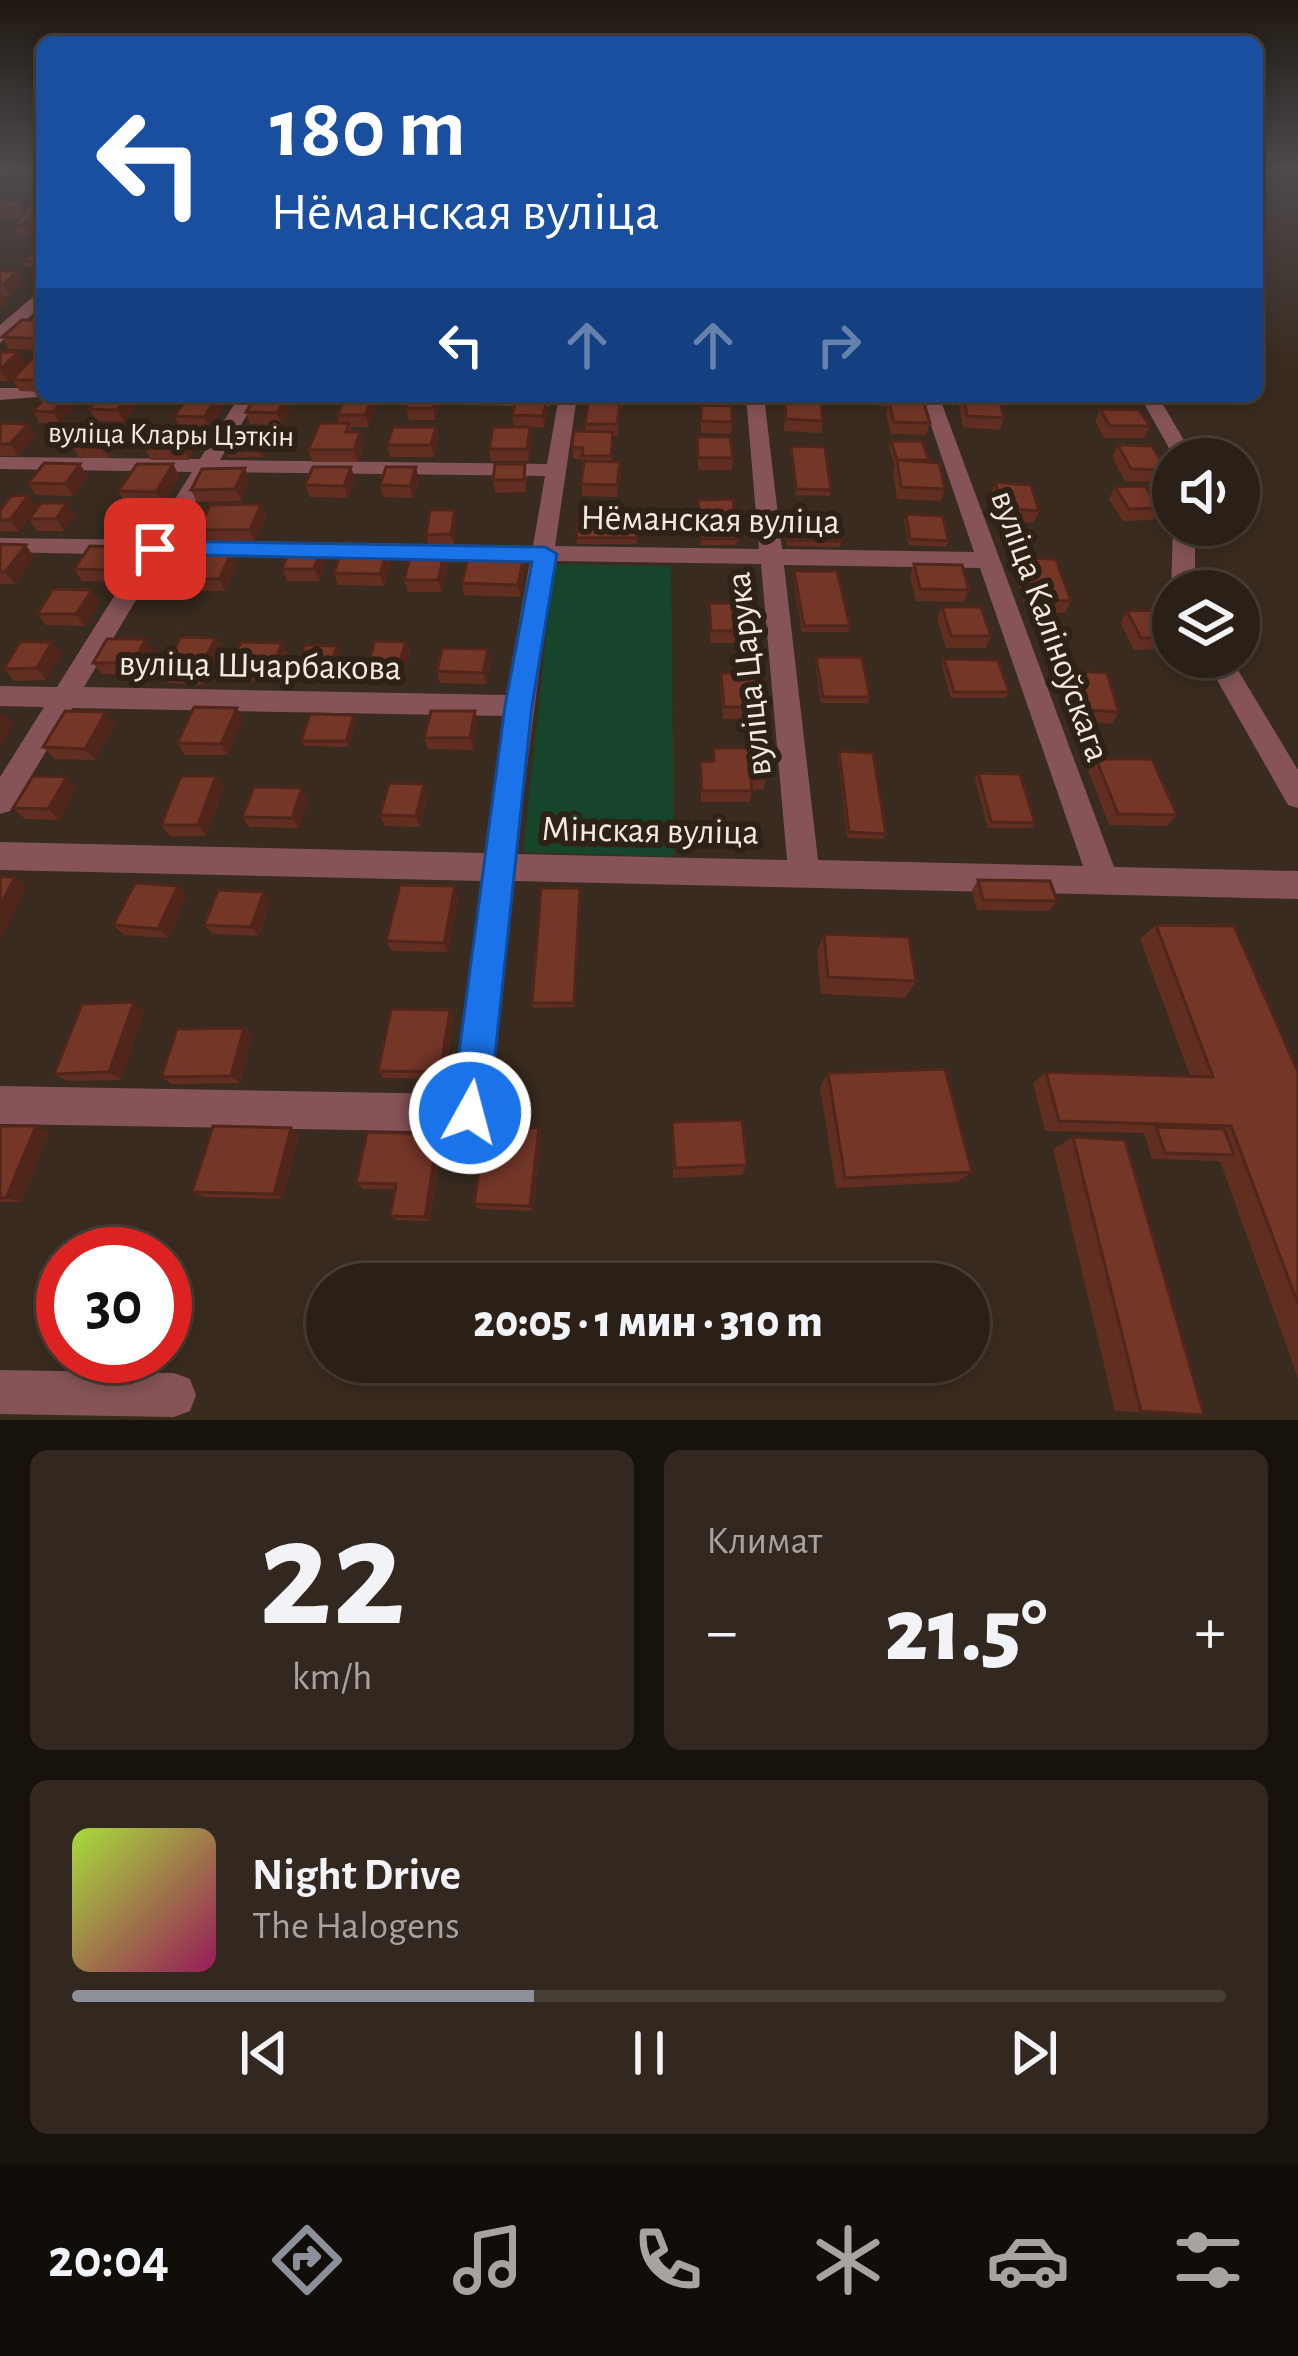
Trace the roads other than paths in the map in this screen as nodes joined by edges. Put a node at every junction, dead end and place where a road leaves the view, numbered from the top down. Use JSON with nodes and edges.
{"nodes":[{"id":1,"x":36,"y":302,"type":"edge"},
{"id":2,"x":8,"y":329,"type":"edge"},
{"id":3,"x":0,"y":394,"type":"edge"},
{"id":4,"x":36,"y":394,"type":"edge"},
{"id":5,"x":246,"y":402,"type":"edge"},
{"id":6,"x":566,"y":402,"type":"edge"},
{"id":7,"x":755,"y":402,"type":"edge"},
{"id":8,"x":932,"y":402,"type":"edge"},
{"id":9,"x":1152,"y":402,"type":"edge"},
{"id":10,"x":1173,"y":438,"type":"edge"},
{"id":11,"x":0,"y":463,"type":"edge"},
{"id":12,"x":206,"y":466,"type":"junction"},
{"id":13,"x":557,"y":470,"type":"junction"},
{"id":14,"x":0,"y":545,"type":"edge"},
{"id":15,"x":155,"y":549,"type":"junction"},
{"id":16,"x":545,"y":554,"type":"junction"},
{"id":17,"x":774,"y":557,"type":"junction"},
{"id":18,"x":987,"y":560,"type":"junction"},
{"id":19,"x":1229,"y":678,"type":"edge"},
{"id":20,"x":0,"y":697,"type":"edge"},
{"id":21,"x":64,"y":699,"type":"junction"},
{"id":22,"x":518,"y":706,"type":"junction"},
{"id":23,"x":1298,"y":796,"type":"edge"},
{"id":24,"x":0,"y":802,"type":"edge"},
{"id":25,"x":0,"y":856,"type":"edge"},
{"id":26,"x":499,"y":867,"type":"junction"},
{"id":27,"x":804,"y":874,"type":"junction"},
{"id":28,"x":1103,"y":879,"type":"junction"},
{"id":29,"x":1298,"y":885,"type":"edge"},
{"id":30,"x":0,"y":1105,"type":"edge"},
{"id":31,"x":0,"y":1392,"type":"edge"},
{"id":32,"x":175,"y":1395,"type":"dead end"}],
"edges":[{"from":1,"to":2,"type":"street"},
{"from":3,"to":4,"type":"street"},
{"from":5,"to":12,"type":"street"},
{"from":6,"to":13,"type":"street"},
{"from":7,"to":17,"type":"street","name":"вуліца Царука"},
{"from":8,"to":18,"type":"street","name":"вуліца Каліноўскага"},
{"from":9,"to":10,"type":"street"},
{"from":11,"to":12,"type":"street","name":"вуліца Клары Цэткін"},
{"from":12,"to":13,"type":"street","name":"вуліца Клары Цэткін"},
{"from":12,"to":15,"type":"street"},
{"from":13,"to":16,"type":"street"},
{"from":14,"to":15,"type":"street","name":"Нёманская вуліца"},
{"from":15,"to":16,"type":"street","name":"Нёманская вуліца"},
{"from":15,"to":21,"type":"street"},
{"from":16,"to":17,"type":"street","name":"Нёманская вуліца"},
{"from":16,"to":22,"type":"street"},
{"from":17,"to":18,"type":"street","name":"Нёманская вуліца"},
{"from":17,"to":27,"type":"street","name":"вуліца Царука"},
{"from":18,"to":28,"type":"street","name":"вуліца Каліноўскага"},
{"from":19,"to":23,"type":"street"},
{"from":20,"to":21,"type":"street","name":"вуліца Шчарбакова"},
{"from":21,"to":22,"type":"street","name":"вуліца Шчарбакова"},
{"from":21,"to":24,"type":"street"},
{"from":22,"to":26,"type":"street"},
{"from":25,"to":26,"type":"street","name":"Мінская вуліца"},
{"from":26,"to":27,"type":"street","name":"Мінская вуліца"},
{"from":26,"to":30,"type":"street"},
{"from":27,"to":28,"type":"street","name":"Мінская вуліца"},
{"from":28,"to":29,"type":"street","name":"Мінская вуліца"},
{"from":31,"to":32,"type":"street"}]}
